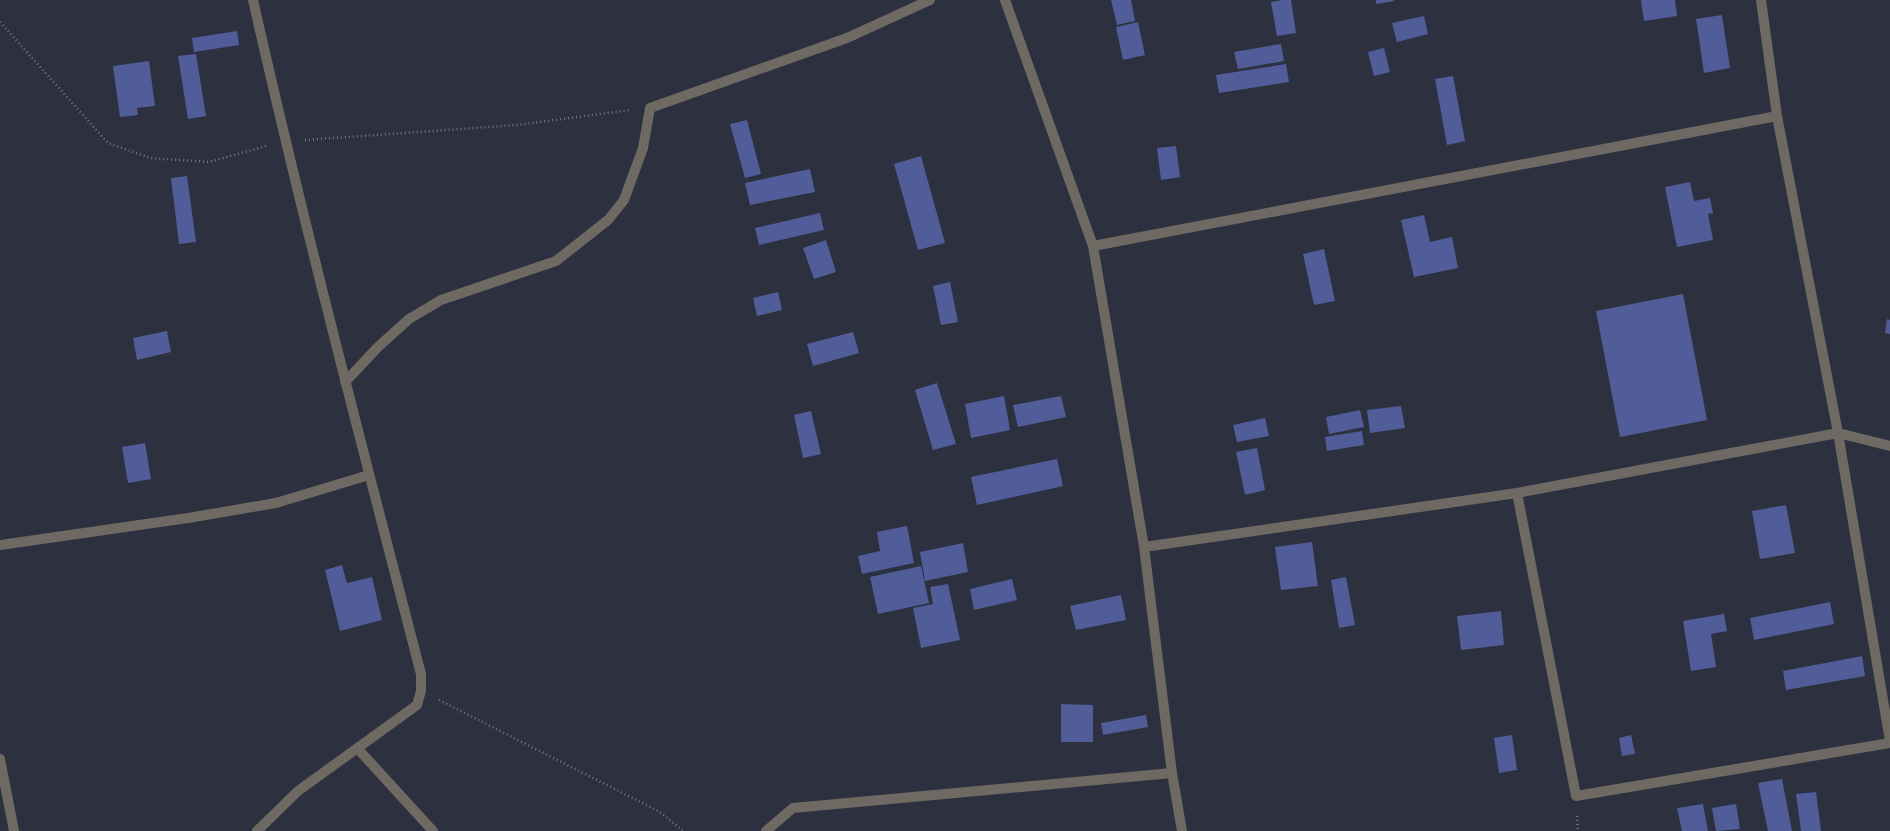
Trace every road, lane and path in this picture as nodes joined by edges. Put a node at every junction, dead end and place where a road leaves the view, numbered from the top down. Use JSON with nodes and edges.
{"nodes":[{"id":1,"x":253,"y":0,"type":"edge"},
{"id":2,"x":930,"y":0,"type":"edge"},
{"id":3,"x":1005,"y":0,"type":"edge"},
{"id":4,"x":1761,"y":0,"type":"edge"},
{"id":5,"x":0,"y":22,"type":"edge"},
{"id":6,"x":650,"y":108,"type":"junction"},
{"id":7,"x":1777,"y":116,"type":"junction"},
{"id":8,"x":285,"y":141,"type":"junction"},
{"id":9,"x":1093,"y":246,"type":"junction"},
{"id":10,"x":345,"y":382,"type":"junction"},
{"id":11,"x":1838,"y":433,"type":"junction"},
{"id":12,"x":1890,"y":446,"type":"edge"},
{"id":13,"x":369,"y":475,"type":"junction"},
{"id":14,"x":1517,"y":493,"type":"junction"},
{"id":15,"x":0,"y":545,"type":"edge"},
{"id":16,"x":1144,"y":547,"type":"junction"},
{"id":17,"x":421,"y":691,"type":"junction"},
{"id":18,"x":1890,"y":742,"type":"edge"},
{"id":19,"x":358,"y":749,"type":"junction"},
{"id":20,"x":0,"y":759,"type":"edge"},
{"id":21,"x":1172,"y":773,"type":"junction"},
{"id":22,"x":14,"y":831,"type":"edge"},
{"id":23,"x":257,"y":831,"type":"edge"},
{"id":24,"x":433,"y":831,"type":"edge"},
{"id":25,"x":683,"y":831,"type":"edge"},
{"id":26,"x":766,"y":831,"type":"edge"},
{"id":27,"x":1182,"y":831,"type":"edge"}],
"edges":[{"from":1,"to":8,"type":"street"},
{"from":2,"to":6,"type":"street"},
{"from":3,"to":9,"type":"street"},
{"from":4,"to":7,"type":"street"},
{"from":5,"to":8,"type":"path"},
{"from":6,"to":8,"type":"path"},
{"from":6,"to":10,"type":"street"},
{"from":7,"to":9,"type":"street"},
{"from":7,"to":11,"type":"street"},
{"from":8,"to":10,"type":"street"},
{"from":9,"to":16,"type":"street"},
{"from":10,"to":13,"type":"street"},
{"from":11,"to":12,"type":"street"},
{"from":11,"to":14,"type":"street"},
{"from":11,"to":18,"type":"street"},
{"from":13,"to":15,"type":"street"},
{"from":13,"to":17,"type":"street"},
{"from":14,"to":16,"type":"street"},
{"from":14,"to":18,"type":"street"},
{"from":16,"to":21,"type":"street"},
{"from":17,"to":19,"type":"street"},
{"from":17,"to":25,"type":"path"},
{"from":19,"to":23,"type":"street"},
{"from":19,"to":24,"type":"street"},
{"from":20,"to":22,"type":"street"},
{"from":21,"to":26,"type":"street"},
{"from":21,"to":27,"type":"street"}]}
